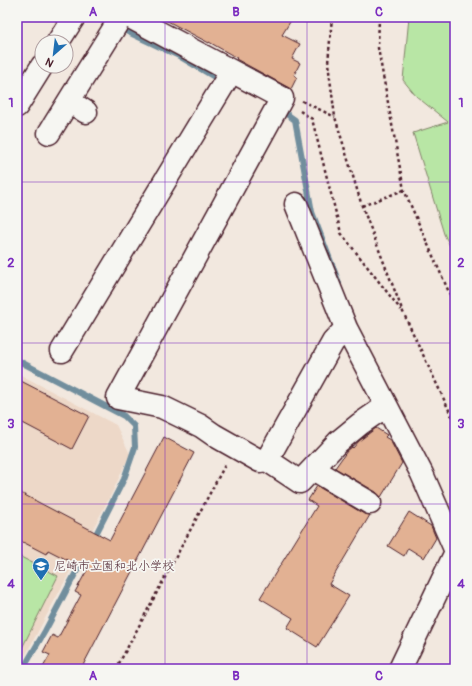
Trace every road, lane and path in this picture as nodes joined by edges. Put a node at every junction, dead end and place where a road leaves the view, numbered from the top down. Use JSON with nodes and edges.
{"nodes":[{"id":1,"x":74,"y":17,"type":"edge"},
{"id":2,"x":121,"y":17,"type":"edge"},
{"id":3,"x":130,"y":17,"type":"edge"},
{"id":4,"x":332,"y":17,"type":"edge"},
{"id":5,"x":379,"y":17,"type":"edge"},
{"id":6,"x":63,"y":34,"type":"edge"},
{"id":7,"x":231,"y":72,"type":"junction"},
{"id":8,"x":34,"y":74,"type":"edge"},
{"id":9,"x":289,"y":103,"type":"junction"},
{"id":10,"x":17,"y":106,"type":"edge"},
{"id":11,"x":335,"y":117,"type":"junction"},
{"id":12,"x":49,"y":133,"type":"dead end"},
{"id":13,"x":404,"y":190,"type":"junction"},
{"id":14,"x":296,"y":204,"type":"dead end"},
{"id":15,"x":362,"y":206,"type":"junction"},
{"id":16,"x":455,"y":306,"type":"edge"},
{"id":17,"x":403,"y":312,"type":"junction"},
{"id":18,"x":346,"y":328,"type":"junction"},
{"id":19,"x":62,"y":351,"type":"dead end"},
{"id":20,"x":386,"y":406,"type":"junction"},
{"id":21,"x":455,"y":422,"type":"edge"},
{"id":22,"x":227,"y":460,"type":"dead end"},
{"id":23,"x":268,"y":460,"type":"junction"},
{"id":24,"x":312,"y":469,"type":"junction"},
{"id":25,"x":370,"y":503,"type":"dead end"},
{"id":26,"x":455,"y":550,"type":"edge"},
{"id":27,"x":455,"y":554,"type":"edge"},
{"id":28,"x":116,"y":669,"type":"edge"},
{"id":29,"x":400,"y":669,"type":"edge"}],
"edges":[{"from":1,"to":6,"type":"street"},
{"from":2,"to":12,"type":"street"},
{"from":3,"to":7,"type":"street"},
{"from":4,"to":11,"type":"path"},
{"from":5,"to":13,"type":"path"},
{"from":7,"to":9,"type":"street"},
{"from":7,"to":19,"type":"street"},
{"from":8,"to":10,"type":"street"},
{"from":9,"to":11,"type":"path"},
{"from":9,"to":17,"type":"path"},
{"from":9,"to":23,"type":"street"},
{"from":11,"to":15,"type":"path"},
{"from":13,"to":15,"type":"path"},
{"from":13,"to":16,"type":"path"},
{"from":14,"to":18,"type":"street"},
{"from":15,"to":17,"type":"path"},
{"from":17,"to":21,"type":"path"},
{"from":18,"to":20,"type":"street"},
{"from":18,"to":23,"type":"street"},
{"from":20,"to":24,"type":"street"},
{"from":20,"to":26,"type":"street"},
{"from":22,"to":28,"type":"path"},
{"from":23,"to":24,"type":"street"},
{"from":24,"to":25,"type":"street"},
{"from":27,"to":29,"type":"street"}]}
